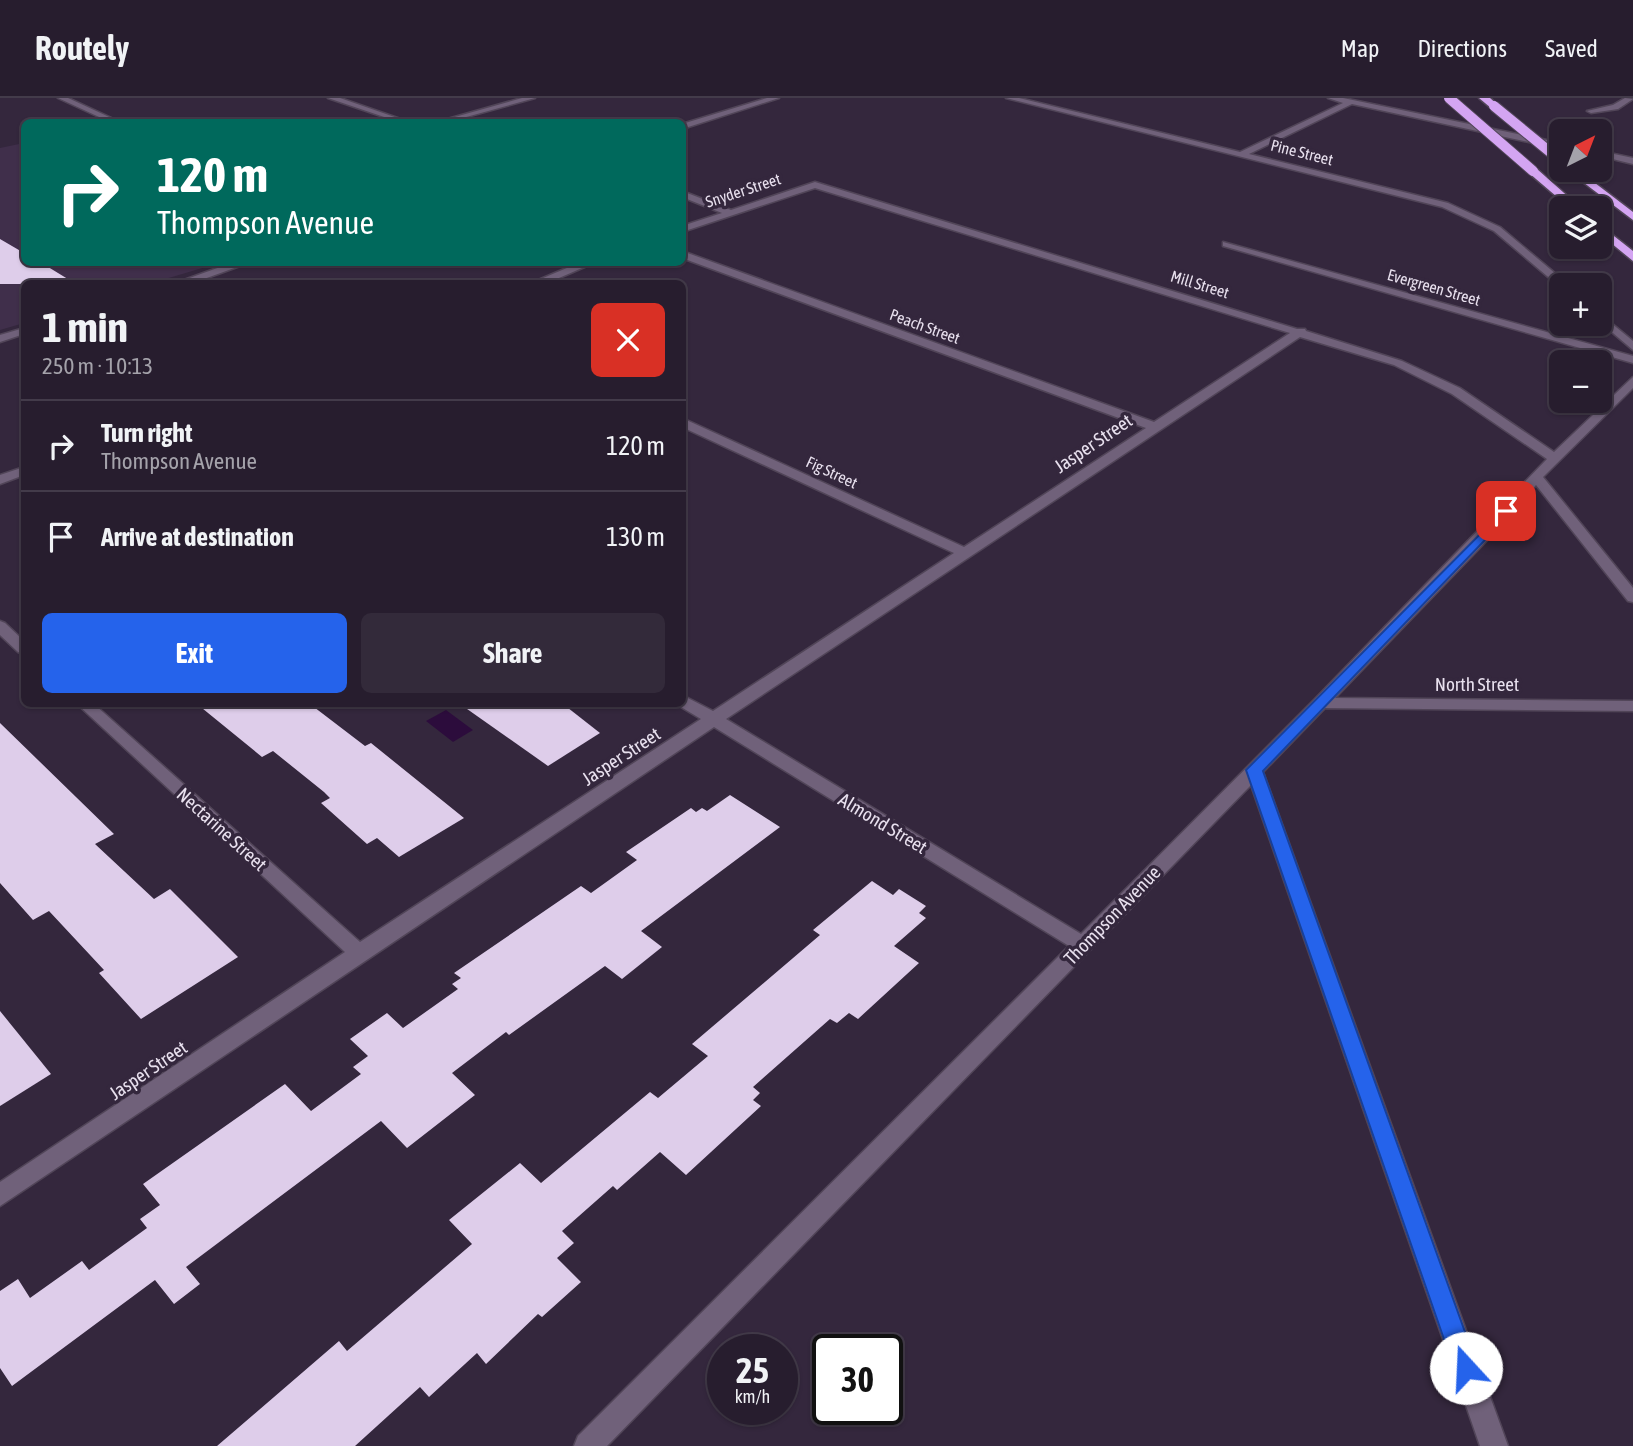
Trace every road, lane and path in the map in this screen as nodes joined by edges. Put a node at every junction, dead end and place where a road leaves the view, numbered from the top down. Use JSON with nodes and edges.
{"nodes":[{"id":1,"x":62,"y":98,"type":"edge"},
{"id":2,"x":332,"y":98,"type":"edge"},
{"id":3,"x":531,"y":98,"type":"edge"},
{"id":4,"x":775,"y":98,"type":"edge"},
{"id":5,"x":1010,"y":98,"type":"edge"},
{"id":6,"x":1332,"y":98,"type":"edge"},
{"id":7,"x":1449,"y":98,"type":"edge"},
{"id":8,"x":1484,"y":98,"type":"edge"},
{"id":9,"x":1630,"y":98,"type":"edge"},
{"id":10,"x":1351,"y":102,"type":"junction"},
{"id":11,"x":1591,"y":111,"type":"dead end"},
{"id":12,"x":109,"y":119,"type":"edge"},
{"id":13,"x":396,"y":119,"type":"edge"},
{"id":14,"x":452,"y":119,"type":"edge"},
{"id":15,"x":686,"y":126,"type":"edge"},
{"id":16,"x":1549,"y":143,"type":"edge"},
{"id":17,"x":1549,"y":151,"type":"edge"},
{"id":18,"x":1243,"y":154,"type":"junction"},
{"id":19,"x":1612,"y":157,"type":"edge"},
{"id":20,"x":1633,"y":161,"type":"edge"},
{"id":21,"x":1588,"y":182,"type":"edge"},
{"id":22,"x":815,"y":185,"type":"joint"},
{"id":23,"x":686,"y":196,"type":"edge"},
{"id":24,"x":1562,"y":196,"type":"edge"},
{"id":25,"x":729,"y":212,"type":"junction"},
{"id":26,"x":1633,"y":217,"type":"edge"},
{"id":27,"x":686,"y":228,"type":"edge"},
{"id":28,"x":1612,"y":239,"type":"edge"},
{"id":29,"x":1226,"y":244,"type":"dead end"},
{"id":30,"x":686,"y":255,"type":"edge"},
{"id":31,"x":1633,"y":257,"type":"edge"},
{"id":32,"x":234,"y":266,"type":"edge"},
{"id":33,"x":581,"y":266,"type":"edge"},
{"id":34,"x":1550,"y":273,"type":"edge"},
{"id":35,"x":190,"y":280,"type":"edge"},
{"id":36,"x":544,"y":280,"type":"edge"},
{"id":37,"x":1612,"y":328,"type":"edge"},
{"id":38,"x":1301,"y":331,"type":"junction"},
{"id":39,"x":21,"y":332,"type":"edge"},
{"id":40,"x":0,"y":339,"type":"edge"},
{"id":41,"x":1633,"y":346,"type":"edge"},
{"id":42,"x":1633,"y":360,"type":"edge"},
{"id":43,"x":1633,"y":381,"type":"edge"},
{"id":44,"x":686,"y":424,"type":"edge"},
{"id":45,"x":1156,"y":427,"type":"junction"},
{"id":46,"x":1555,"y":459,"type":"junction"},
{"id":47,"x":21,"y":472,"type":"edge"},
{"id":48,"x":1536,"y":477,"type":"junction"},
{"id":49,"x":0,"y":480,"type":"edge"},
{"id":50,"x":966,"y":553,"type":"junction"},
{"id":51,"x":1633,"y":598,"type":"edge"},
{"id":52,"x":0,"y":626,"type":"edge"},
{"id":53,"x":21,"y":646,"type":"edge"},
{"id":54,"x":686,"y":702,"type":"edge"},
{"id":55,"x":1321,"y":703,"type":"junction"},
{"id":56,"x":1633,"y":705,"type":"edge"},
{"id":57,"x":88,"y":707,"type":"edge"},
{"id":58,"x":714,"y":719,"type":"junction"},
{"id":59,"x":1254,"y":770,"type":"junction"},
{"id":60,"x":1083,"y":945,"type":"junction"},
{"id":61,"x":359,"y":953,"type":"junction"},
{"id":62,"x":0,"y":1195,"type":"edge"},
{"id":63,"x":588,"y":1446,"type":"edge"},
{"id":64,"x":1493,"y":1446,"type":"edge"}],
"edges":[{"from":1,"to":12,"type":"street"},
{"from":2,"to":13,"type":"street"},
{"from":3,"to":14,"type":"street"},
{"from":4,"to":15,"type":"street"},
{"from":5,"to":18,"type":"street","name":"Pine Street"},
{"from":6,"to":10,"type":"street"},
{"from":7,"to":24,"type":"highway","bridge":true},
{"from":8,"to":17,"type":"highway","bridge":true},
{"from":9,"to":11,"type":"street"},
{"from":10,"to":16,"type":"street"},
{"from":10,"to":18,"type":"street"},
{"from":18,"to":34,"type":"street","name":"Pine Street"},
{"from":19,"to":20,"type":"street"},
{"from":21,"to":26,"type":"highway"},
{"from":22,"to":25,"type":"street","name":"Snyder Street"},
{"from":22,"to":38,"type":"street","name":"Mill Street"},
{"from":23,"to":25,"type":"street"},
{"from":25,"to":27,"type":"street","name":"Snyder Street"},
{"from":28,"to":31,"type":"highway"},
{"from":29,"to":42,"type":"street","name":"Evergreen Street"},
{"from":30,"to":45,"type":"street","name":"Peach Street"},
{"from":32,"to":35,"type":"street"},
{"from":33,"to":36,"type":"street"},
{"from":37,"to":41,"type":"street"},
{"from":38,"to":45,"type":"street","name":"Jasper Street"},
{"from":38,"to":46,"type":"street","name":"Mill Street"},
{"from":39,"to":40,"type":"street"},
{"from":43,"to":46,"type":"street","name":"Thompson Avenue"},
{"from":44,"to":50,"type":"street","name":"Fig Street"},
{"from":45,"to":50,"type":"street","name":"Jasper Street"},
{"from":46,"to":48,"type":"street","name":"Thompson Avenue"},
{"from":47,"to":49,"type":"street"},
{"from":48,"to":51,"type":"street"},
{"from":48,"to":55,"type":"street","name":"Thompson Avenue"},
{"from":50,"to":58,"type":"street","name":"Jasper Street"},
{"from":52,"to":53,"type":"street"},
{"from":54,"to":58,"type":"street","name":"Almond Street"},
{"from":55,"to":56,"type":"street","name":"North Street"},
{"from":55,"to":59,"type":"street","name":"Thompson Avenue"},
{"from":57,"to":61,"type":"street","name":"Nectarine Street"},
{"from":58,"to":60,"type":"street","name":"Almond Street"},
{"from":58,"to":61,"type":"street","name":"Jasper Street"},
{"from":59,"to":60,"type":"street","name":"Thompson Avenue"},
{"from":59,"to":64,"type":"street"},
{"from":60,"to":63,"type":"street","name":"Thompson Avenue"},
{"from":61,"to":62,"type":"street","name":"Jasper Street"}]}
